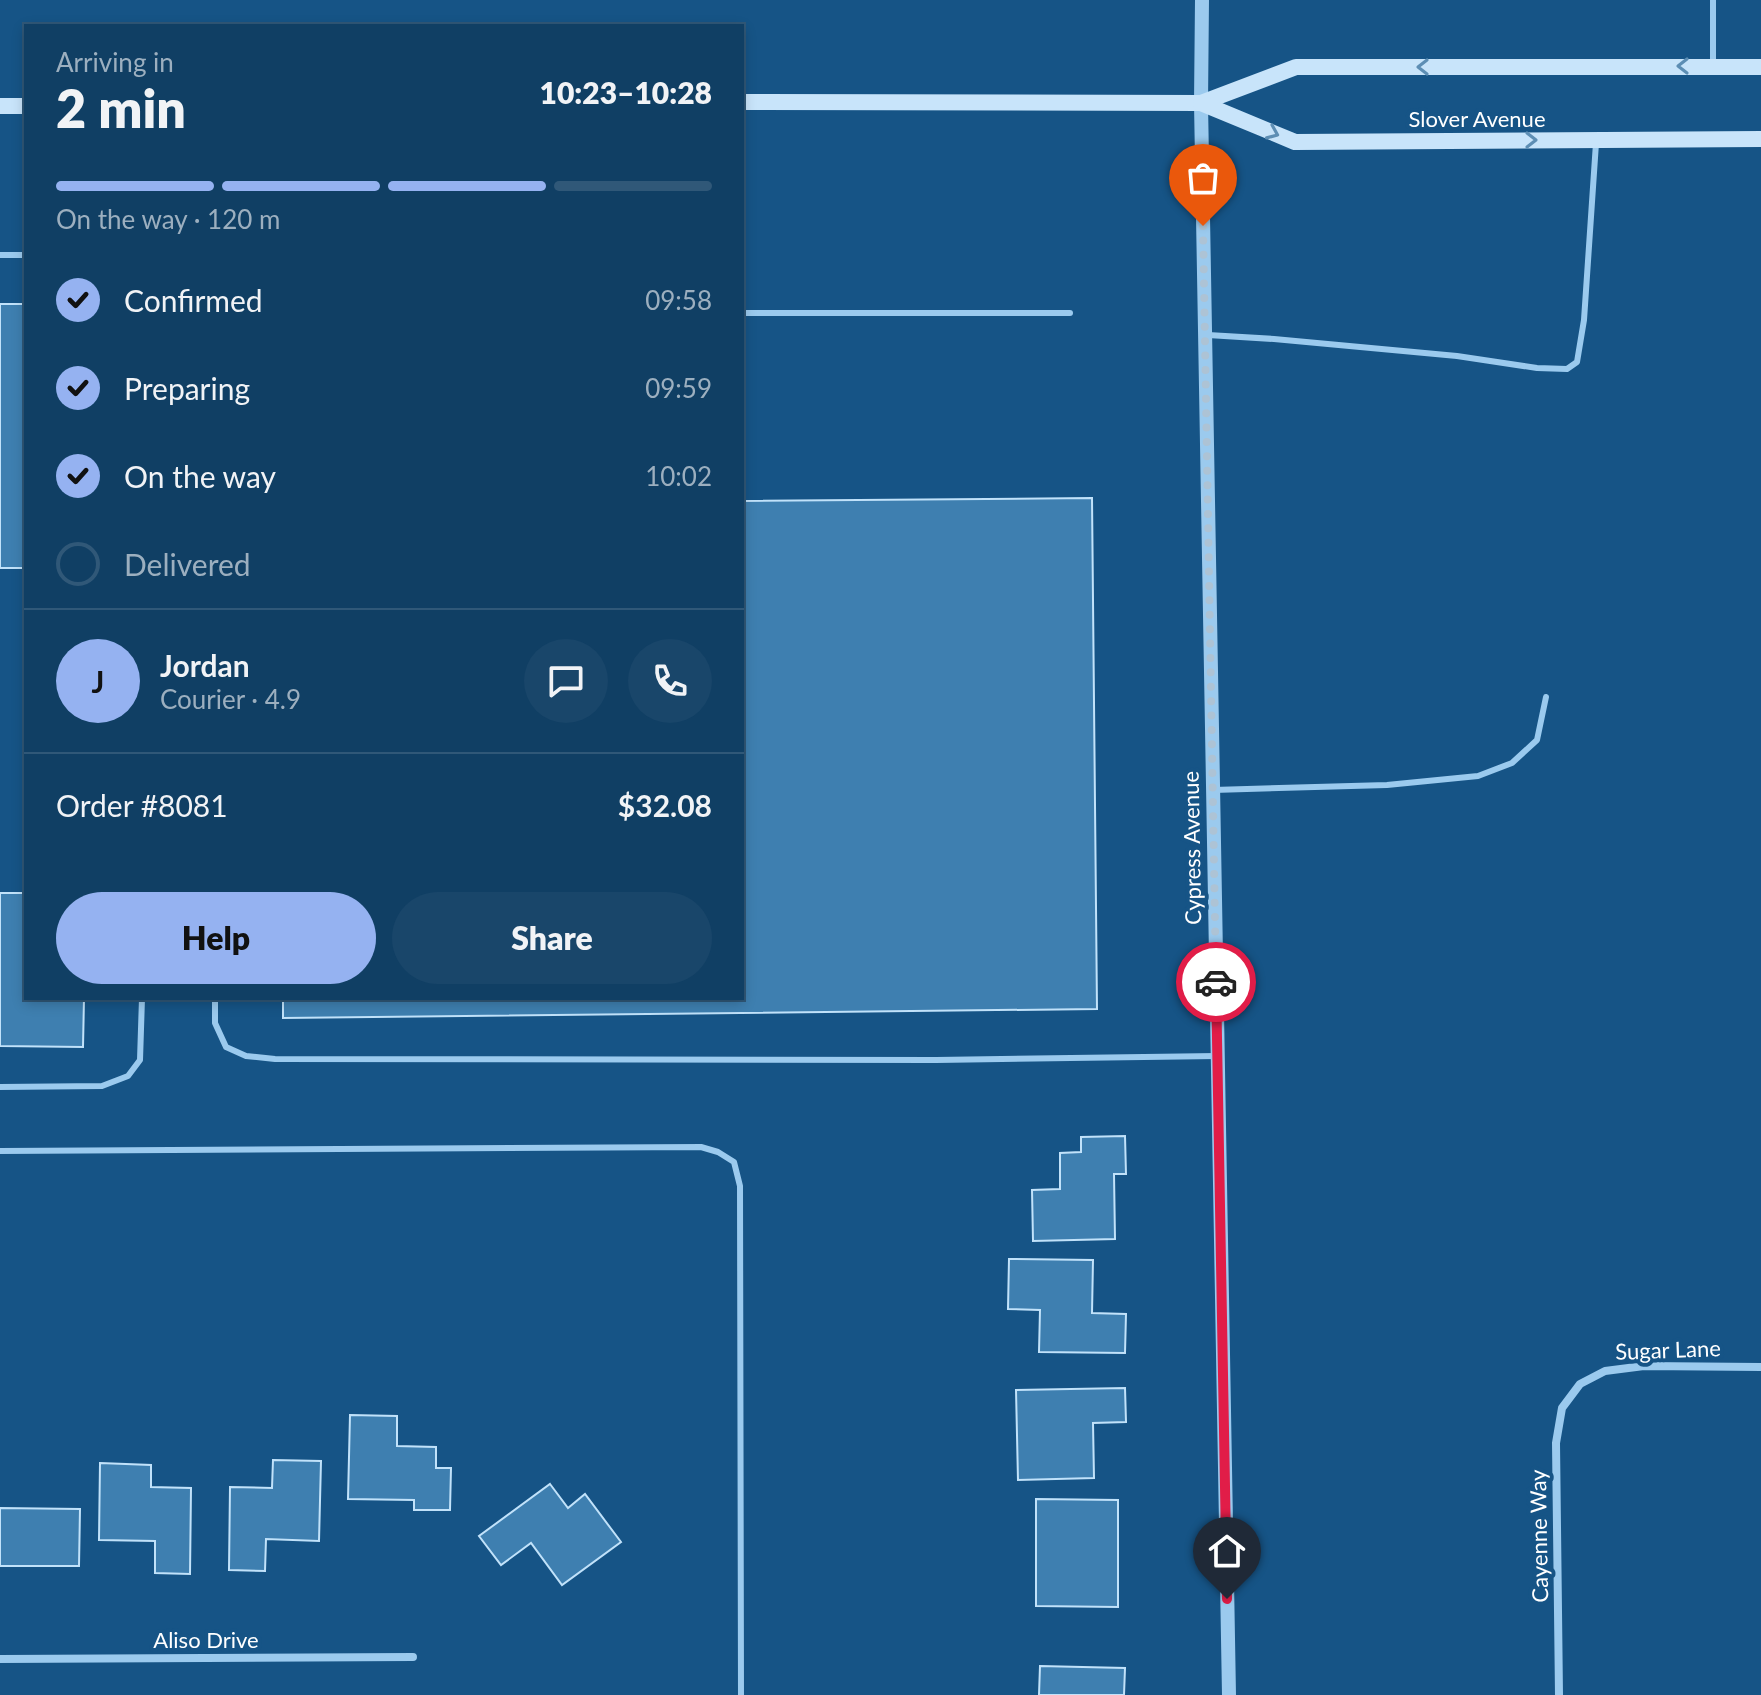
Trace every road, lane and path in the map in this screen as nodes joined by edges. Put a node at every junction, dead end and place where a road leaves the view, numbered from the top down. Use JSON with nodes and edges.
{"nodes":[{"id":1,"x":1202,"y":0,"type":"edge"},
{"id":2,"x":1713,"y":0,"type":"edge"},
{"id":3,"x":1713,"y":66,"type":"junction"},
{"id":4,"x":1761,"y":67,"type":"edge"},
{"id":5,"x":744,"y":102,"type":"edge"},
{"id":6,"x":1201,"y":103,"type":"junction"},
{"id":7,"x":0,"y":106,"type":"edge"},
{"id":8,"x":24,"y":106,"type":"edge"},
{"id":9,"x":1761,"y":139,"type":"edge"},
{"id":10,"x":1596,"y":140,"type":"junction"},
{"id":11,"x":0,"y":255,"type":"edge"},
{"id":12,"x":24,"y":255,"type":"edge"},
{"id":13,"x":744,"y":313,"type":"edge"},
{"id":14,"x":1070,"y":313,"type":"dead end"},
{"id":15,"x":1205,"y":335,"type":"junction"},
{"id":16,"x":1546,"y":697,"type":"dead end"},
{"id":17,"x":1213,"y":790,"type":"junction"},
{"id":18,"x":142,"y":1000,"type":"edge"},
{"id":19,"x":215,"y":1000,"type":"edge"},
{"id":20,"x":1217,"y":1056,"type":"junction"},
{"id":21,"x":0,"y":1087,"type":"edge"},
{"id":22,"x":0,"y":1151,"type":"edge"},
{"id":23,"x":1761,"y":1367,"type":"edge"},
{"id":24,"x":1580,"y":1384,"type":"joint"},
{"id":25,"x":413,"y":1657,"type":"dead end"},
{"id":26,"x":0,"y":1659,"type":"edge"},
{"id":27,"x":741,"y":1695,"type":"edge"},
{"id":28,"x":1229,"y":1695,"type":"edge"},
{"id":29,"x":1559,"y":1695,"type":"edge"}],
"edges":[{"from":1,"to":6,"type":"street","name":"Cypress Avenue"},
{"from":2,"to":3,"type":"lane"},
{"from":3,"to":4,"type":"main road","name":"Slover Avenue"},
{"from":3,"to":6,"type":"main road","name":"Slover Avenue","one_way":true},
{"from":5,"to":6,"type":"main road","name":"Slover Avenue"},
{"from":6,"to":10,"type":"main road","name":"Slover Avenue","one_way":true},
{"from":6,"to":15,"type":"street","name":"Cypress Avenue"},
{"from":7,"to":8,"type":"main road"},
{"from":9,"to":10,"type":"main road","name":"Slover Avenue"},
{"from":10,"to":15,"type":"lane"},
{"from":11,"to":12,"type":"lane"},
{"from":13,"to":14,"type":"lane"},
{"from":15,"to":17,"type":"street","name":"Cypress Avenue"},
{"from":16,"to":17,"type":"lane"},
{"from":17,"to":20,"type":"street","name":"Cypress Avenue"},
{"from":18,"to":21,"type":"lane"},
{"from":19,"to":20,"type":"lane"},
{"from":20,"to":28,"type":"street","name":"Cypress Avenue"},
{"from":22,"to":27,"type":"lane"},
{"from":23,"to":24,"type":"street","name":"Sugar Lane"},
{"from":24,"to":29,"type":"street","name":"Cayenne Way"},
{"from":25,"to":26,"type":"street","name":"Aliso Drive"}]}
